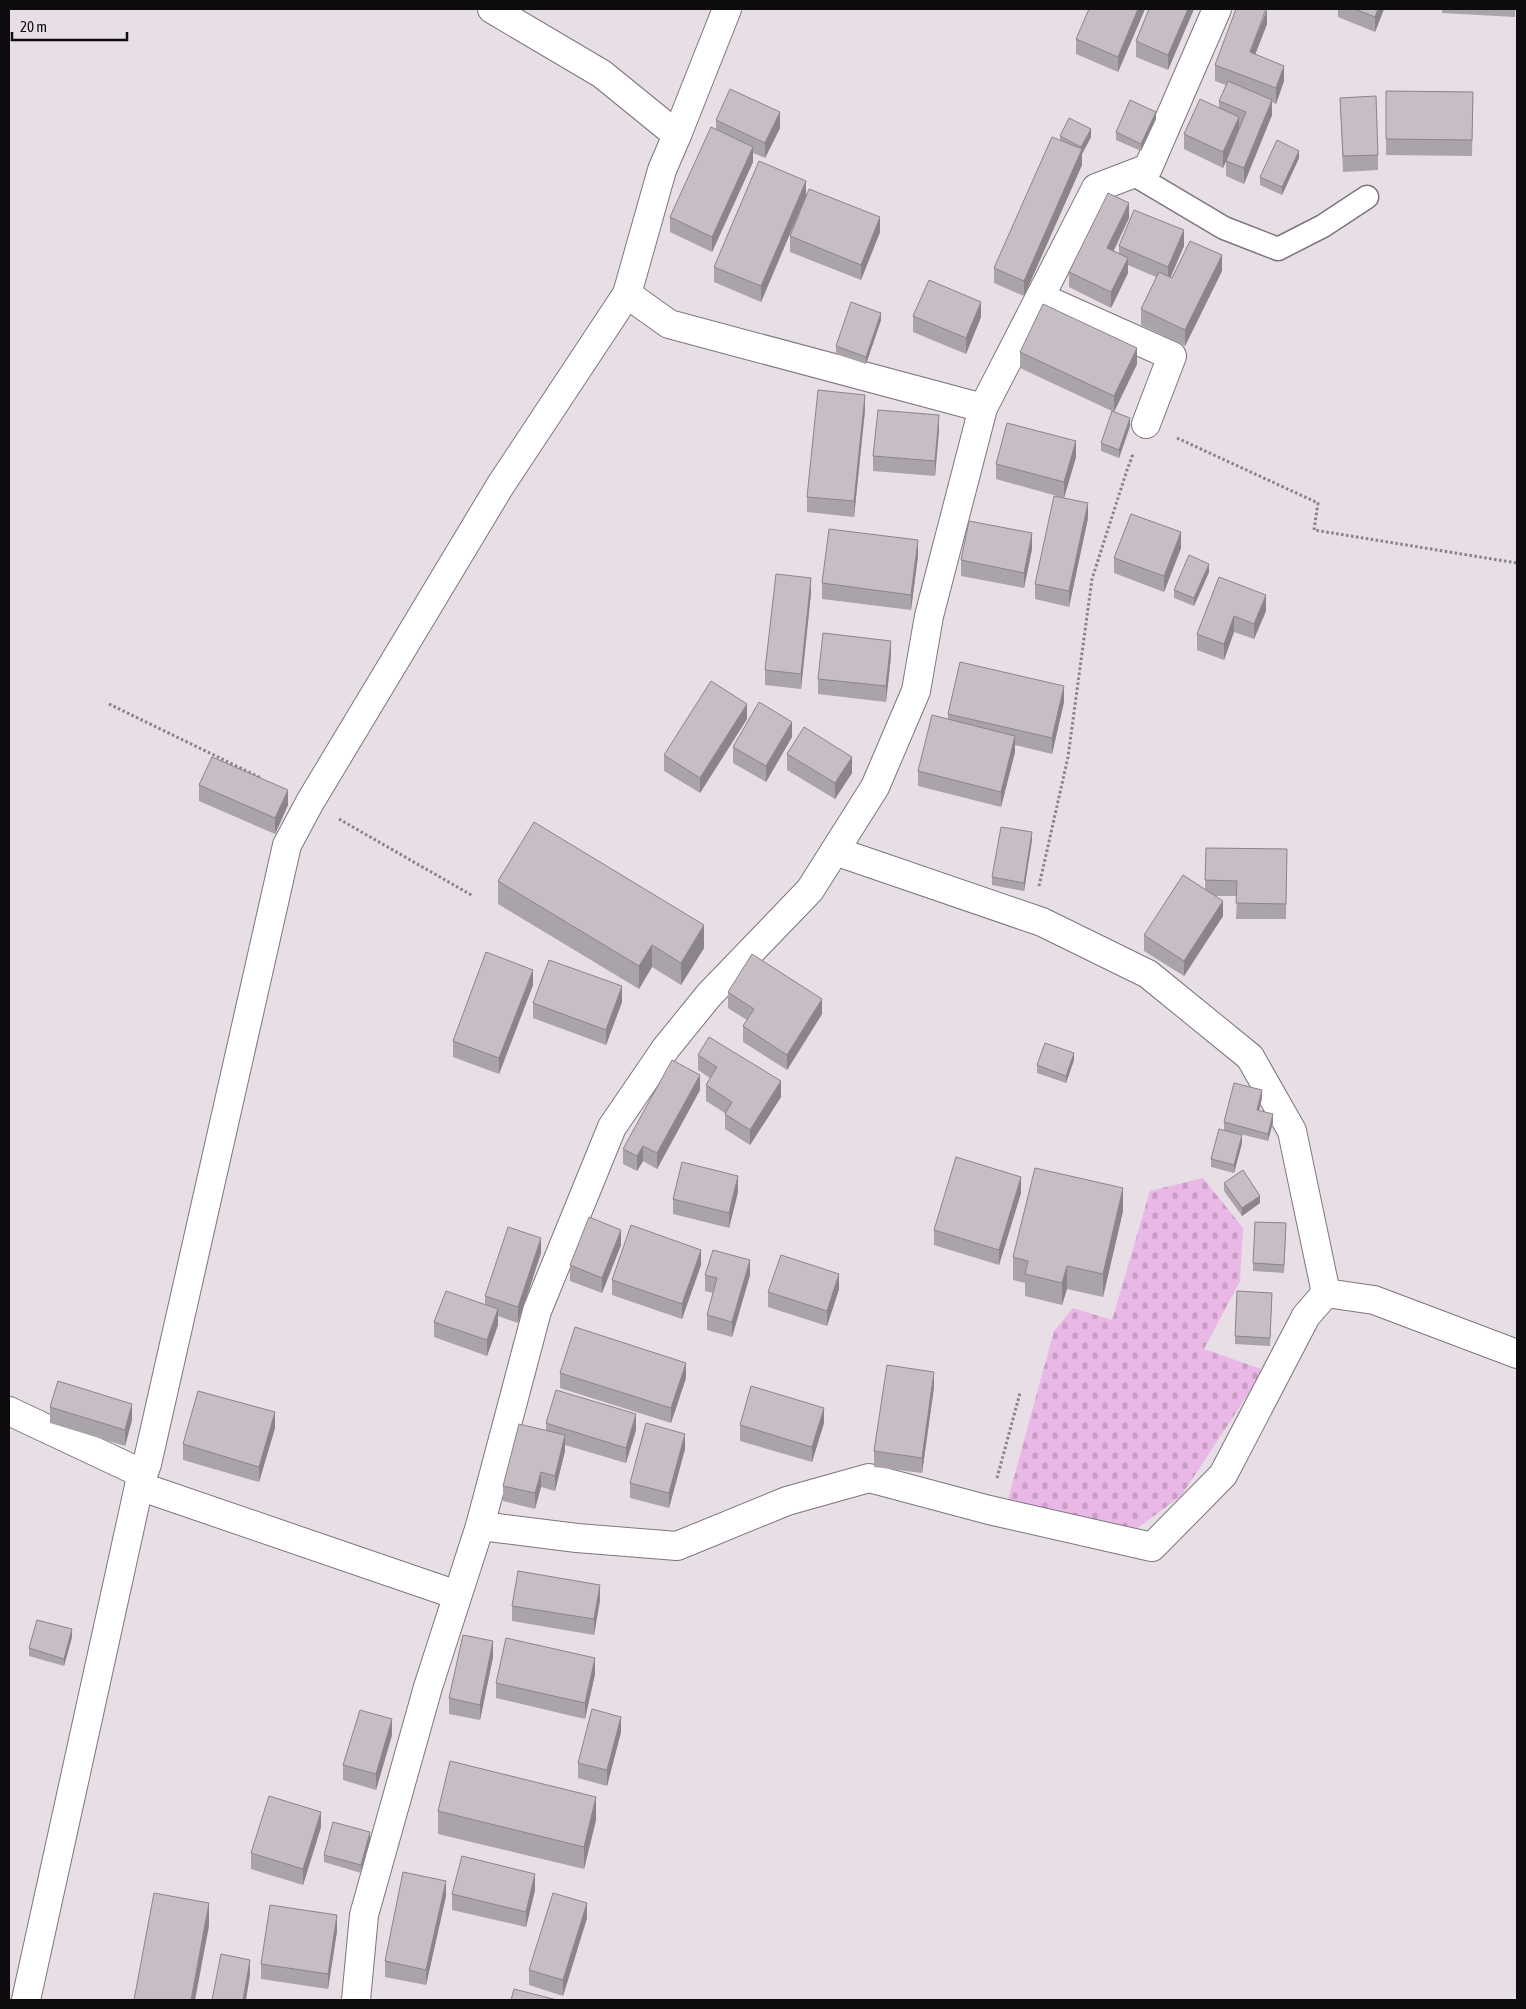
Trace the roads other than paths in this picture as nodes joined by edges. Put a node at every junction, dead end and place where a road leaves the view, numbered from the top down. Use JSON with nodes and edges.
{"nodes":[{"id":1,"x":492,"y":9,"type":"edge"},
{"id":2,"x":727,"y":9,"type":"edge"},
{"id":3,"x":1217,"y":9,"type":"edge"},
{"id":4,"x":677,"y":135,"type":"junction"},
{"id":5,"x":1133,"y":174,"type":"junction"},
{"id":6,"x":1368,"y":197,"type":"dead end"},
{"id":7,"x":627,"y":294,"type":"junction"},
{"id":8,"x":1040,"y":297,"type":"junction"},
{"id":9,"x":983,"y":408,"type":"junction"},
{"id":10,"x":1146,"y":424,"type":"road end"},
{"id":11,"x":835,"y":850,"type":"junction"},
{"id":12,"x":1326,"y":1293,"type":"junction"},
{"id":13,"x":1517,"y":1354,"type":"edge"},
{"id":14,"x":9,"y":1411,"type":"edge"},
{"id":15,"x":141,"y":1480,"type":"junction"},
{"id":16,"x":480,"y":1526,"type":"junction"},
{"id":17,"x":457,"y":1595,"type":"junction"},
{"id":18,"x":26,"y":2000,"type":"edge"},
{"id":19,"x":356,"y":2000,"type":"edge"}],
"edges":[{"from":1,"to":4,"type":"street"},
{"from":2,"to":4,"type":"street"},
{"from":3,"to":5,"type":"street"},
{"from":4,"to":7,"type":"street"},
{"from":5,"to":6,"type":"lane"},
{"from":5,"to":8,"type":"street"},
{"from":7,"to":9,"type":"street"},
{"from":7,"to":15,"type":"street"},
{"from":8,"to":9,"type":"street"},
{"from":8,"to":10,"type":"street"},
{"from":9,"to":11,"type":"street"},
{"from":11,"to":12,"type":"street"},
{"from":11,"to":16,"type":"street"},
{"from":12,"to":13,"type":"street"},
{"from":12,"to":16,"type":"street"},
{"from":14,"to":15,"type":"street"},
{"from":15,"to":17,"type":"street"},
{"from":15,"to":18,"type":"street"},
{"from":16,"to":17,"type":"street"},
{"from":17,"to":19,"type":"street"}]}
